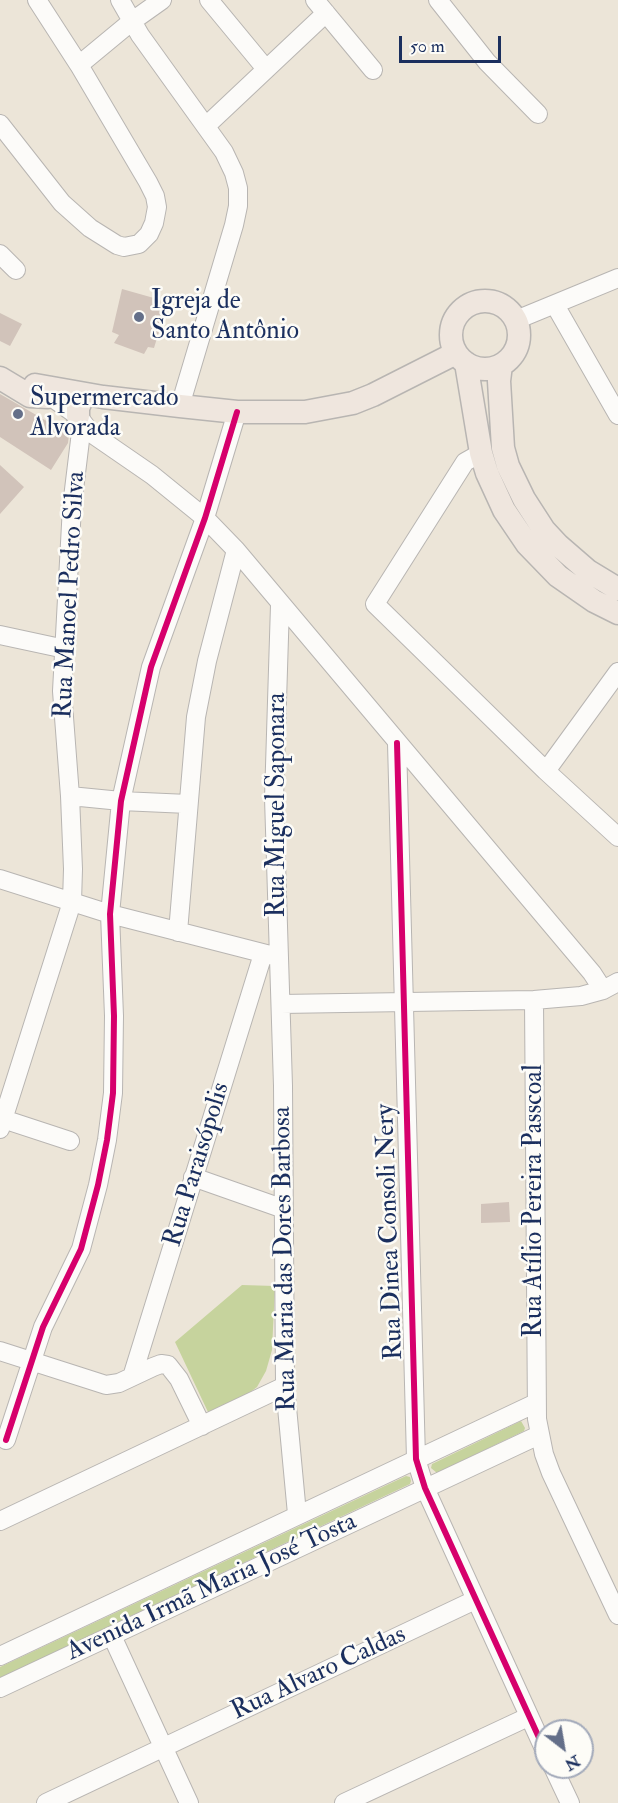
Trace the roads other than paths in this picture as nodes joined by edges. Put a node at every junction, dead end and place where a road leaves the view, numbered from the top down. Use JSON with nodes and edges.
{"nodes":[{"id":1,"x":37,"y":0,"type":"edge"},
{"id":2,"x":120,"y":0,"type":"edge"},
{"id":3,"x":162,"y":0,"type":"edge"},
{"id":4,"x":208,"y":0,"type":"edge"},
{"id":5,"x":438,"y":0,"type":"edge"},
{"id":6,"x":320,"y":7,"type":"edge"},
{"id":7,"x":131,"y":22,"type":"junction"},
{"id":8,"x":79,"y":66,"type":"junction"},
{"id":9,"x":266,"y":69,"type":"junction"},
{"id":10,"x":373,"y":70,"type":"dead end"},
{"id":11,"x":538,"y":114,"type":"dead end"},
{"id":12,"x":0,"y":124,"type":"edge"},
{"id":13,"x":206,"y":126,"type":"junction"},
{"id":14,"x":0,"y":254,"type":"edge"},
{"id":15,"x":16,"y":270,"type":"dead end"},
{"id":16,"x":618,"y":278,"type":"edge"},
{"id":17,"x":555,"y":305,"type":"junction"},
{"id":18,"x":516,"y":320,"type":"junction"},
{"id":19,"x":461,"y":358,"type":"junction"},
{"id":20,"x":501,"y":365,"type":"junction"},
{"id":21,"x":3,"y":372,"type":"edge"},
{"id":22,"x":39,"y":393,"type":"junction"},
{"id":23,"x":180,"y":406,"type":"junction"},
{"id":24,"x":237,"y":412,"type":"junction"},
{"id":25,"x":618,"y":415,"type":"edge"},
{"id":26,"x":87,"y":416,"type":"junction"},
{"id":27,"x":481,"y":453,"type":"junction"},
{"id":28,"x":205,"y":518,"type":"junction"},
{"id":29,"x":236,"y":550,"type":"junction"},
{"id":30,"x":618,"y":589,"type":"edge"},
{"id":31,"x":280,"y":605,"type":"junction"},
{"id":32,"x":618,"y":613,"type":"edge"},
{"id":33,"x":0,"y":635,"type":"edge"},
{"id":34,"x":65,"y":649,"type":"junction"},
{"id":35,"x":618,"y":672,"type":"edge"},
{"id":36,"x":397,"y":743,"type":"junction"},
{"id":37,"x":546,"y":771,"type":"junction"},
{"id":38,"x":70,"y":796,"type":"junction"},
{"id":39,"x":121,"y":801,"type":"junction"},
{"id":40,"x":188,"y":804,"type":"junction"},
{"id":41,"x":618,"y":837,"type":"edge"},
{"id":42,"x":0,"y":879,"type":"edge"},
{"id":43,"x":72,"y":902,"type":"junction"},
{"id":44,"x":110,"y":914,"type":"junction"},
{"id":45,"x":178,"y":932,"type":"junction"},
{"id":46,"x":271,"y":955,"type":"junction"},
{"id":47,"x":610,"y":986,"type":"edge"},
{"id":48,"x":534,"y":1000,"type":"junction"},
{"id":49,"x":404,"y":1003,"type":"junction"},
{"id":50,"x":281,"y":1004,"type":"junction"},
{"id":51,"x":1,"y":1122,"type":"edge"},
{"id":52,"x":70,"y":1141,"type":"dead end"},
{"id":53,"x":193,"y":1177,"type":"junction"},
{"id":54,"x":284,"y":1209,"type":"junction"},
{"id":55,"x":0,"y":1352,"type":"edge"},
{"id":56,"x":33,"y":1361,"type":"junction"},
{"id":57,"x":132,"y":1377,"type":"junction"},
{"id":58,"x":285,"y":1386,"type":"junction"},
{"id":59,"x":536,"y":1403,"type":"junction"},
{"id":60,"x":202,"y":1426,"type":"junction"},
{"id":61,"x":539,"y":1435,"type":"junction"},
{"id":62,"x":6,"y":1440,"type":"dead end"},
{"id":63,"x":416,"y":1459,"type":"junction"},
{"id":64,"x":425,"y":1488,"type":"junction"},
{"id":65,"x":297,"y":1514,"type":"junction"},
{"id":66,"x":0,"y":1521,"type":"edge"},
{"id":67,"x":475,"y":1600,"type":"junction"},
{"id":68,"x":618,"y":1615,"type":"edge"},
{"id":69,"x":112,"y":1636,"type":"junction"},
{"id":70,"x":0,"y":1656,"type":"edge"},
{"id":71,"x":0,"y":1688,"type":"edge"},
{"id":72,"x":528,"y":1717,"type":"junction"},
{"id":73,"x":534,"y":1729,"type":"edge"},
{"id":74,"x":164,"y":1747,"type":"junction"},
{"id":75,"x":559,"y":1779,"type":"edge"},
{"id":76,"x":46,"y":1803,"type":"edge"},
{"id":77,"x":189,"y":1803,"type":"edge"},
{"id":78,"x":344,"y":1803,"type":"edge"},
{"id":79,"x":570,"y":1803,"type":"edge"}],
"edges":[{"from":1,"to":8,"type":"street"},
{"from":2,"to":7,"type":"street"},
{"from":3,"to":7,"type":"street"},
{"from":4,"to":9,"type":"street"},
{"from":5,"to":11,"type":"street"},
{"from":6,"to":9,"type":"street"},
{"from":6,"to":10,"type":"street"},
{"from":7,"to":8,"type":"street"},
{"from":7,"to":13,"type":"street"},
{"from":8,"to":12,"type":"street"},
{"from":9,"to":13,"type":"street"},
{"from":13,"to":23,"type":"street"},
{"from":14,"to":15,"type":"street"},
{"from":16,"to":17,"type":"street"},
{"from":17,"to":18,"type":"street"},
{"from":17,"to":25,"type":"street"},
{"from":18,"to":19,"type":"main road"},
{"from":18,"to":20,"type":"main road"},
{"from":19,"to":20,"type":"main road"},
{"from":19,"to":24,"type":"main road"},
{"from":19,"to":27,"type":"main road"},
{"from":20,"to":30,"type":"main road"},
{"from":21,"to":22,"type":"main road"},
{"from":22,"to":26,"type":"main road"},
{"from":22,"to":26,"type":"street"},
{"from":23,"to":24,"type":"main road"},
{"from":23,"to":26,"type":"main road"},
{"from":24,"to":28,"type":"street"},
{"from":26,"to":28,"type":"street"},
{"from":26,"to":34,"type":"street","name":"Rua Manoel Pedro Silva"},
{"from":27,"to":32,"type":"main road"},
{"from":27,"to":37,"type":"street"},
{"from":28,"to":29,"type":"street"},
{"from":28,"to":39,"type":"street"},
{"from":29,"to":31,"type":"street"},
{"from":29,"to":40,"type":"street"},
{"from":31,"to":36,"type":"street"},
{"from":31,"to":46,"type":"street","name":"Rua Miguel Saponara"},
{"from":33,"to":34,"type":"street"},
{"from":34,"to":38,"type":"street","name":"Rua Manoel Pedro Silva"},
{"from":35,"to":37,"type":"street"},
{"from":36,"to":47,"type":"street"},
{"from":36,"to":49,"type":"street","name":"Rua Dinea Consoli Nery"},
{"from":37,"to":41,"type":"street"},
{"from":38,"to":39,"type":"street"},
{"from":38,"to":43,"type":"street","name":"Rua Manoel Pedro Silva"},
{"from":39,"to":40,"type":"street"},
{"from":39,"to":44,"type":"street"},
{"from":40,"to":45,"type":"street"},
{"from":42,"to":43,"type":"street"},
{"from":43,"to":44,"type":"street"},
{"from":43,"to":51,"type":"street","name":"Rua Manoel Pedro Silva"},
{"from":44,"to":45,"type":"street"},
{"from":44,"to":56,"type":"street"},
{"from":45,"to":46,"type":"street"},
{"from":46,"to":50,"type":"street","name":"Rua Miguel Saponara"},
{"from":46,"to":53,"type":"street","name":"Rua Paraisópolis"},
{"from":47,"to":48,"type":"street"},
{"from":48,"to":49,"type":"street"},
{"from":48,"to":59,"type":"street","name":"Rua Atílio Pereira Passcoal"},
{"from":49,"to":50,"type":"street"},
{"from":49,"to":63,"type":"street","name":"Rua Dinea Consoli Nery"},
{"from":50,"to":54,"type":"street","name":"Rua Maria das Dores Barbosa"},
{"from":51,"to":52,"type":"street"},
{"from":53,"to":54,"type":"street"},
{"from":53,"to":57,"type":"street","name":"Rua Paraisópolis"},
{"from":54,"to":58,"type":"street","name":"Rua Maria das Dores Barbosa"},
{"from":55,"to":56,"type":"street"},
{"from":56,"to":57,"type":"street"},
{"from":56,"to":62,"type":"street"},
{"from":57,"to":60,"type":"street"},
{"from":58,"to":60,"type":"street"},
{"from":58,"to":65,"type":"street","name":"Rua Maria das Dores Barbosa"},
{"from":59,"to":61,"type":"street"},
{"from":59,"to":63,"type":"street","name":"Avenida Irmã Maria José Tosta"},
{"from":60,"to":66,"type":"street"},
{"from":61,"to":64,"type":"street","name":"Avenida Irmã Maria José Tosta"},
{"from":61,"to":68,"type":"street"},
{"from":63,"to":64,"type":"street"},
{"from":63,"to":65,"type":"street","name":"Avenida Irmã Maria José Tosta"},
{"from":64,"to":67,"type":"street"},
{"from":64,"to":69,"type":"street","name":"Avenida Irmã Maria José Tosta"},
{"from":65,"to":70,"type":"street","name":"Avenida Irmã Maria José Tosta"},
{"from":67,"to":72,"type":"street"},
{"from":67,"to":74,"type":"street","name":"Rua Alvaro Caldas"},
{"from":69,"to":71,"type":"street","name":"Avenida Irmã Maria José Tosta"},
{"from":69,"to":74,"type":"street"},
{"from":72,"to":73,"type":"street"},
{"from":72,"to":78,"type":"street"},
{"from":74,"to":76,"type":"street","name":"Rua Alvaro Caldas"},
{"from":74,"to":77,"type":"street"},
{"from":75,"to":79,"type":"street"}]}
